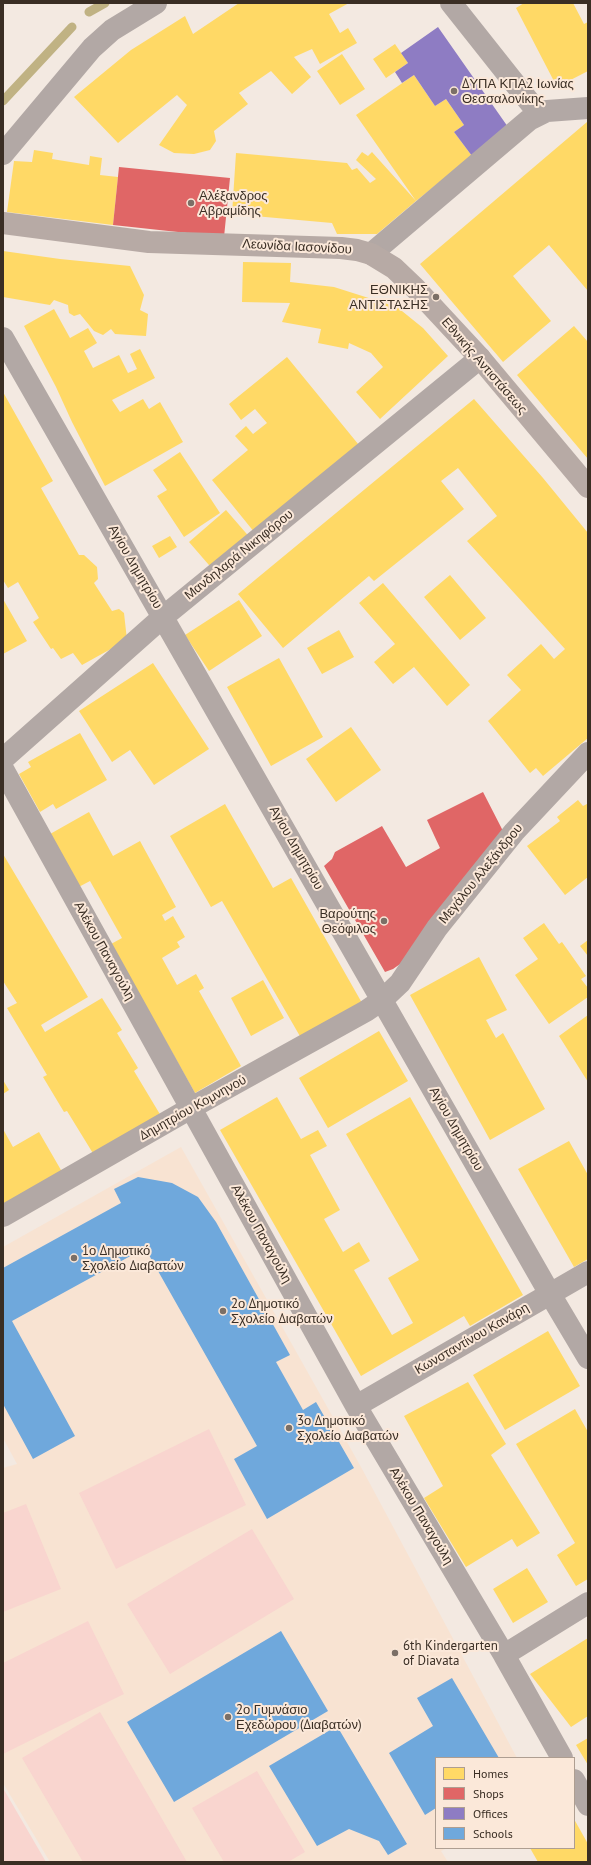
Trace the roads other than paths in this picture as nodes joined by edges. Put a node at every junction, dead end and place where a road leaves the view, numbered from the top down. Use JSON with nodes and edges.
{"nodes":[{"id":1,"x":156,"y":3,"type":"edge"},
{"id":2,"x":451,"y":3,"type":"edge"},
{"id":3,"x":588,"y":108,"type":"edge"},
{"id":4,"x":539,"y":114,"type":"junction"},
{"id":5,"x":3,"y":154,"type":"edge"},
{"id":6,"x":3,"y":223,"type":"edge"},
{"id":7,"x":371,"y":254,"type":"junction"},
{"id":8,"x":3,"y":338,"type":"edge"},
{"id":9,"x":480,"y":358,"type":"junction"},
{"id":10,"x":588,"y":487,"type":"edge"},
{"id":11,"x":163,"y":617,"type":"junction"},
{"id":12,"x":588,"y":753,"type":"edge"},
{"id":13,"x":3,"y":759,"type":"edge"},
{"id":14,"x":3,"y":769,"type":"edge"},
{"id":15,"x":382,"y":1000,"type":"junction"},
{"id":16,"x":191,"y":1108,"type":"junction"},
{"id":17,"x":3,"y":1216,"type":"edge"},
{"id":18,"x":588,"y":1272,"type":"edge"},
{"id":19,"x":550,"y":1294,"type":"junction"},
{"id":20,"x":588,"y":1358,"type":"edge"},
{"id":21,"x":356,"y":1406,"type":"junction"},
{"id":22,"x":588,"y":1603,"type":"edge"},
{"id":23,"x":504,"y":1656,"type":"junction"},
{"id":24,"x":561,"y":1757,"type":"edge"},
{"id":25,"x":575,"y":1782,"type":"edge"},
{"id":26,"x":588,"y":1805,"type":"edge"}],
"edges":[{"from":1,"to":5,"type":"street"},
{"from":2,"to":4,"type":"street"},
{"from":3,"to":4,"type":"street"},
{"from":4,"to":7,"type":"street"},
{"from":6,"to":7,"type":"main road","name":"Λεωνίδα Ιασονίδου"},
{"from":7,"to":9,"type":"main road","name":"Εθνικής Αντιστάσεως"},
{"from":8,"to":11,"type":"street","name":"Αγίου Δημητρίου"},
{"from":9,"to":10,"type":"main road","name":"Εθνικής Αντιστάσεως"},
{"from":9,"to":11,"type":"street","name":"Μανδηλαρά Νικηφόρου"},
{"from":11,"to":13,"type":"street","name":"Μανδηλαρά Νικηφόρου"},
{"from":11,"to":15,"type":"street","name":"Αγίου Δημητρίου"},
{"from":12,"to":15,"type":"street","name":"Μεγάλου Αλεξάνδρου"},
{"from":14,"to":16,"type":"street","name":"Αλέκου Παναγούλη"},
{"from":15,"to":16,"type":"street","name":"Δημητρίου Κομνηνού"},
{"from":15,"to":19,"type":"street","name":"Αγίου Δημητρίου"},
{"from":16,"to":17,"type":"street","name":"Δημητρίου Κομνηνού"},
{"from":16,"to":21,"type":"street","name":"Αλέκου Παναγούλη"},
{"from":18,"to":19,"type":"street","name":"Κωνσταντίνου Κανάρη"},
{"from":19,"to":20,"type":"street","name":"Αγίου Δημητρίου"},
{"from":19,"to":21,"type":"street","name":"Κωνσταντίνου Κανάρη"},
{"from":21,"to":23,"type":"street","name":"Αλέκου Παναγούλη"},
{"from":22,"to":23,"type":"street"},
{"from":23,"to":24,"type":"street","name":"Αλέκου Παναγούλη"},
{"from":25,"to":26,"type":"street"}]}
